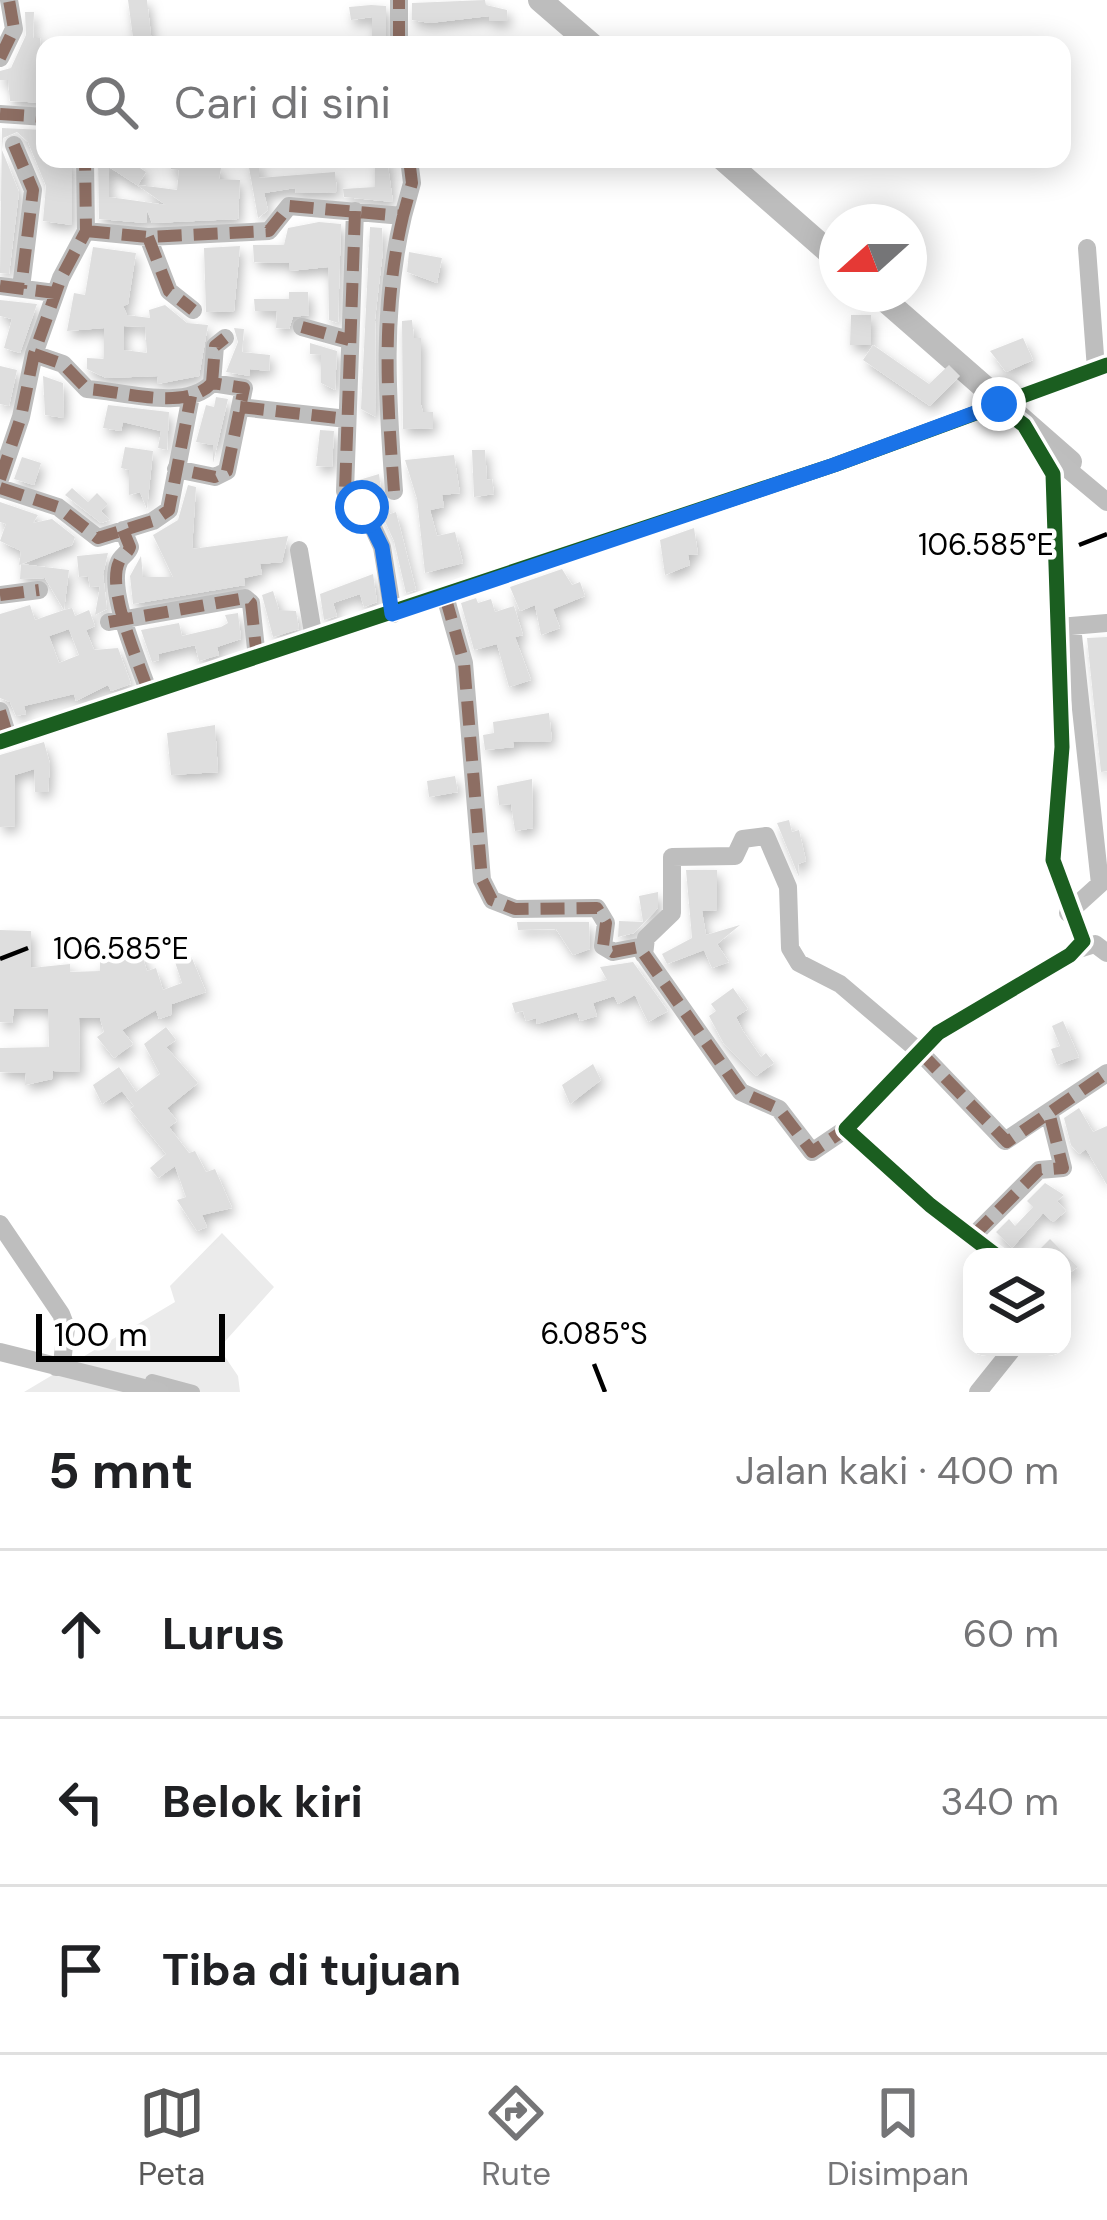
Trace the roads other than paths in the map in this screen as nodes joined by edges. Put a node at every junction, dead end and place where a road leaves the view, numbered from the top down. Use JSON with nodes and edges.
{"nodes":[{"id":1,"x":9,"y":0,"type":"edge"},
{"id":2,"x":399,"y":0,"type":"edge"},
{"id":3,"x":399,"y":36,"type":"edge"},
{"id":4,"x":0,"y":58,"type":"edge"},
{"id":5,"x":0,"y":114,"type":"edge"},
{"id":6,"x":36,"y":116,"type":"edge"},
{"id":7,"x":14,"y":145,"type":"dead end"},
{"id":8,"x":86,"y":168,"type":"edge"},
{"id":9,"x":410,"y":168,"type":"edge"},
{"id":10,"x":355,"y":211,"type":"junction"},
{"id":11,"x":403,"y":216,"type":"junction"},
{"id":12,"x":86,"y":231,"type":"junction"},
{"id":13,"x":148,"y":237,"type":"junction"},
{"id":14,"x":1088,"y":248,"type":"dead end"},
{"id":15,"x":0,"y":286,"type":"edge"},
{"id":16,"x":21,"y":288,"type":"junction"},
{"id":17,"x":56,"y":293,"type":"junction"},
{"id":18,"x":193,"y":310,"type":"dead end"},
{"id":19,"x":302,"y":327,"type":"dead end"},
{"id":20,"x":225,"y":338,"type":"dead end"},
{"id":21,"x":349,"y":340,"type":"junction"},
{"id":22,"x":34,"y":354,"type":"junction"},
{"id":23,"x":1101,"y":367,"type":"edge"},
{"id":24,"x":212,"y":383,"type":"junction"},
{"id":25,"x":191,"y":396,"type":"junction"},
{"id":26,"x":998,"y":404,"type":"junction"},
{"id":27,"x":240,"y":407,"type":"junction"},
{"id":28,"x":0,"y":411,"type":"edge"},
{"id":29,"x":21,"y":417,"type":"junction"},
{"id":30,"x":347,"y":419,"type":"junction"},
{"id":31,"x":1042,"y":447,"type":"junction"},
{"id":32,"x":176,"y":469,"type":"junction"},
{"id":33,"x":0,"y":479,"type":"edge"},
{"id":34,"x":0,"y":488,"type":"edge"},
{"id":35,"x":394,"y":491,"type":"dead end"},
{"id":36,"x":1107,"y":502,"type":"edge"},
{"id":37,"x":123,"y":530,"type":"junction"},
{"id":38,"x":299,"y":550,"type":"dead end"},
{"id":39,"x":39,"y":590,"type":"dead end"},
{"id":40,"x":0,"y":595,"type":"edge"},
{"id":41,"x":446,"y":596,"type":"junction"},
{"id":42,"x":392,"y":614,"type":"junction"},
{"id":43,"x":116,"y":621,"type":"junction"},
{"id":44,"x":1107,"y":623,"type":"edge"},
{"id":45,"x":1063,"y":626,"type":"junction"},
{"id":46,"x":314,"y":639,"type":"junction"},
{"id":47,"x":257,"y":658,"type":"junction"},
{"id":48,"x":149,"y":693,"type":"junction"},
{"id":49,"x":0,"y":711,"type":"edge"},
{"id":50,"x":5,"y":741,"type":"edge"},
{"id":51,"x":1107,"y":775,"type":"edge"},
{"id":52,"x":1086,"y":777,"type":"junction"},
{"id":53,"x":1103,"y":883,"type":"edge"},
{"id":54,"x":1068,"y":913,"type":"junction"},
{"id":55,"x":1078,"y":949,"type":"junction"},
{"id":56,"x":1107,"y":953,"type":"edge"},
{"id":57,"x":644,"y":955,"type":"junction"},
{"id":58,"x":920,"y":1052,"type":"junction"},
{"id":59,"x":1107,"y":1073,"type":"edge"},
{"id":60,"x":1049,"y":1112,"type":"junction"},
{"id":61,"x":847,"y":1129,"type":"junction"},
{"id":62,"x":0,"y":1225,"type":"edge"},
{"id":63,"x":973,"y":1236,"type":"junction"},
{"id":64,"x":987,"y":1248,"type":"edge"},
{"id":65,"x":0,"y":1352,"type":"edge"},
{"id":66,"x":1007,"y":1356,"type":"edge"},
{"id":67,"x":60,"y":1360,"type":"junction"},
{"id":68,"x":160,"y":1392,"type":"edge"},
{"id":69,"x":978,"y":1392,"type":"edge"}],
"edges":[{"from":1,"to":4,"type":"street"},
{"from":2,"to":3,"type":"street"},
{"from":5,"to":6,"type":"street"},
{"from":7,"to":16,"type":"street"},
{"from":8,"to":12,"type":"street"},
{"from":9,"to":11,"type":"street"},
{"from":10,"to":11,"type":"street"},
{"from":10,"to":13,"type":"street"},
{"from":10,"to":21,"type":"street"},
{"from":11,"to":35,"type":"street"},
{"from":12,"to":13,"type":"street"},
{"from":12,"to":17,"type":"street"},
{"from":13,"to":18,"type":"street"},
{"from":14,"to":23,"type":"street"},
{"from":15,"to":16,"type":"street"},
{"from":16,"to":17,"type":"street"},
{"from":17,"to":22,"type":"street"},
{"from":19,"to":21,"type":"street"},
{"from":20,"to":24,"type":"street"},
{"from":21,"to":30,"type":"street"},
{"from":22,"to":25,"type":"street"},
{"from":22,"to":29,"type":"street"},
{"from":23,"to":26,"type":"street"},
{"from":24,"to":25,"type":"street"},
{"from":24,"to":27,"type":"street"},
{"from":25,"to":32,"type":"street"},
{"from":26,"to":31,"type":"street"},
{"from":26,"to":41,"type":"street"},
{"from":27,"to":30,"type":"street"},
{"from":27,"to":32,"type":"street"},
{"from":28,"to":29,"type":"street"},
{"from":29,"to":33,"type":"street"},
{"from":30,"to":42,"type":"street"},
{"from":31,"to":36,"type":"street"},
{"from":31,"to":45,"type":"street"},
{"from":32,"to":37,"type":"street"},
{"from":34,"to":37,"type":"street"},
{"from":37,"to":43,"type":"street"},
{"from":38,"to":46,"type":"street"},
{"from":39,"to":40,"type":"street"},
{"from":41,"to":42,"type":"street"},
{"from":41,"to":57,"type":"street"},
{"from":42,"to":46,"type":"street"},
{"from":43,"to":47,"type":"street"},
{"from":43,"to":48,"type":"street"},
{"from":44,"to":45,"type":"street"},
{"from":45,"to":52,"type":"street"},
{"from":45,"to":54,"type":"street"},
{"from":46,"to":47,"type":"street"},
{"from":47,"to":48,"type":"street"},
{"from":48,"to":50,"type":"street"},
{"from":49,"to":50,"type":"street"},
{"from":51,"to":52,"type":"street"},
{"from":52,"to":53,"type":"street"},
{"from":53,"to":54,"type":"street"},
{"from":54,"to":55,"type":"street"},
{"from":55,"to":56,"type":"street"},
{"from":55,"to":58,"type":"street"},
{"from":57,"to":58,"type":"street"},
{"from":57,"to":61,"type":"street"},
{"from":58,"to":60,"type":"street"},
{"from":58,"to":61,"type":"street"},
{"from":59,"to":60,"type":"street"},
{"from":60,"to":63,"type":"street"},
{"from":61,"to":63,"type":"street"},
{"from":62,"to":67,"type":"street"},
{"from":63,"to":64,"type":"street"},
{"from":65,"to":67,"type":"street"},
{"from":66,"to":69,"type":"street"},
{"from":67,"to":68,"type":"street"}]}
